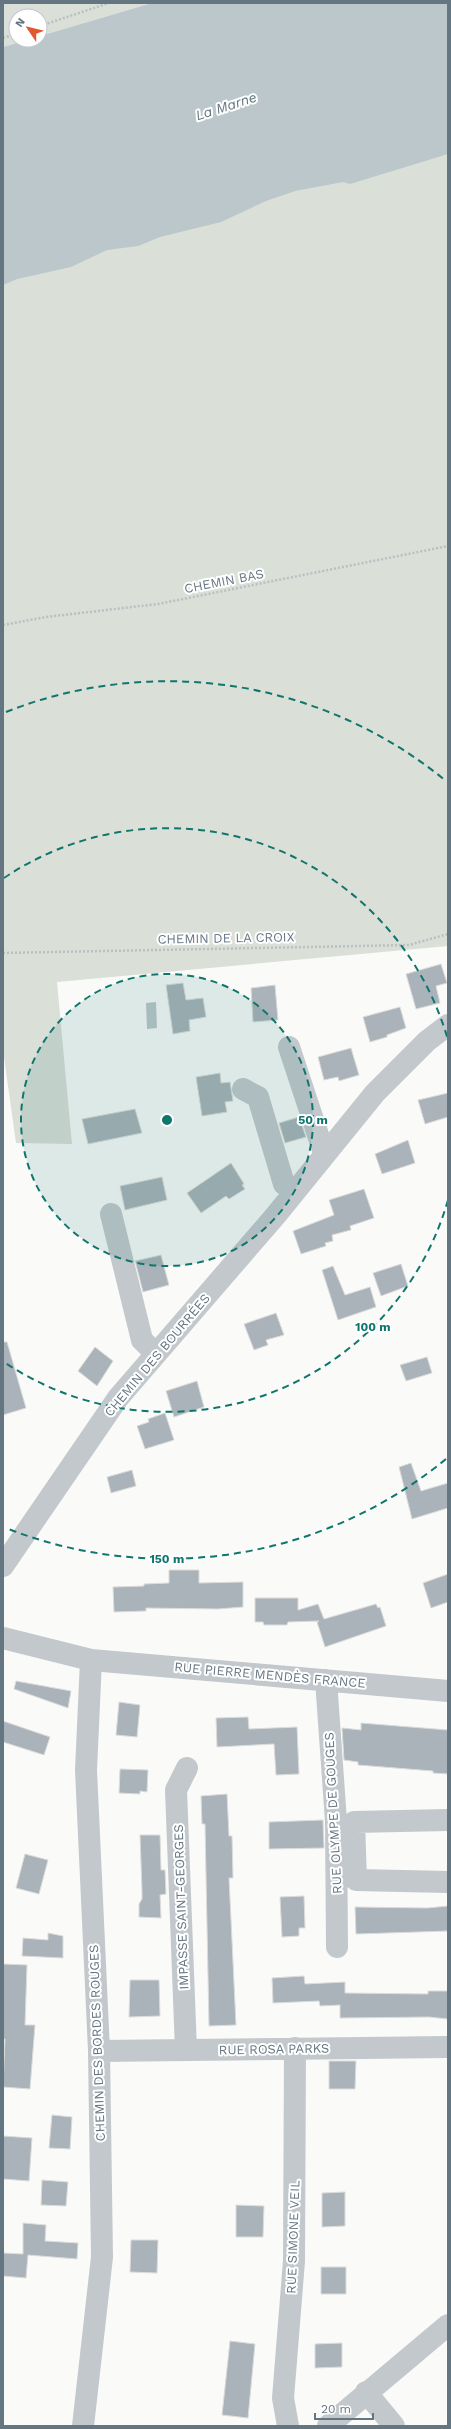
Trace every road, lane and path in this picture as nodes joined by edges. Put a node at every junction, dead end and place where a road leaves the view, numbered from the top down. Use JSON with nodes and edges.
{"nodes":[{"id":1,"x":109,"y":3,"type":"edge"},
{"id":2,"x":48,"y":23,"type":"edge"},
{"id":3,"x":448,"y":546,"type":"edge"},
{"id":4,"x":3,"y":625,"type":"edge"},
{"id":5,"x":448,"y":934,"type":"edge"},
{"id":6,"x":3,"y":953,"type":"edge"},
{"id":7,"x":448,"y":1025,"type":"edge"},
{"id":8,"x":289,"y":1047,"type":"dead end"},
{"id":9,"x":243,"y":1089,"type":"dead end"},
{"id":10,"x":324,"y":1153,"type":"junction"},
{"id":11,"x":294,"y":1191,"type":"junction"},
{"id":12,"x":111,"y":1214,"type":"dead end"},
{"id":13,"x":156,"y":1354,"type":"junction"},
{"id":14,"x":3,"y":1566,"type":"edge"},
{"id":15,"x":3,"y":1638,"type":"edge"},
{"id":16,"x":91,"y":1660,"type":"junction"},
{"id":17,"x":326,"y":1680,"type":"junction"},
{"id":18,"x":448,"y":1691,"type":"edge"},
{"id":19,"x":187,"y":1768,"type":"dead end"},
{"id":20,"x":448,"y":1820,"type":"edge"},
{"id":21,"x":448,"y":1882,"type":"edge"},
{"id":22,"x":337,"y":1947,"type":"dead end"},
{"id":23,"x":448,"y":2047,"type":"edge"},
{"id":24,"x":295,"y":2048,"type":"junction"},
{"id":25,"x":99,"y":2050,"type":"junction"},
{"id":26,"x":186,"y":2050,"type":"junction"},
{"id":27,"x":448,"y":2325,"type":"edge"},
{"id":28,"x":366,"y":2392,"type":"junction"},
{"id":29,"x":83,"y":2426,"type":"edge"},
{"id":30,"x":288,"y":2426,"type":"edge"},
{"id":31,"x":328,"y":2426,"type":"edge"},
{"id":32,"x":394,"y":2426,"type":"edge"}],
"edges":[{"from":1,"to":2,"type":"path"},
{"from":3,"to":4,"type":"path","name":"CHEMIN BAS"},
{"from":5,"to":6,"type":"path","name":"CHEMIN DE LA CROIX"},
{"from":7,"to":10,"type":"street","name":"CHEMIN DES BOURRÉES"},
{"from":8,"to":10,"type":"street"},
{"from":9,"to":11,"type":"street"},
{"from":10,"to":11,"type":"street","name":"CHEMIN DES BOURRÉES"},
{"from":11,"to":13,"type":"street","name":"CHEMIN DES BOURRÉES"},
{"from":12,"to":13,"type":"street"},
{"from":13,"to":14,"type":"street","name":"CHEMIN DES BOURRÉES"},
{"from":15,"to":16,"type":"street","name":"RUE PIERRE MENDÈS FRANCE"},
{"from":16,"to":17,"type":"street","name":"RUE PIERRE MENDÈS FRANCE"},
{"from":16,"to":25,"type":"street","name":"CHEMIN DES BORDES ROUGES"},
{"from":17,"to":18,"type":"street","name":"RUE PIERRE MENDÈS FRANCE"},
{"from":17,"to":22,"type":"street","name":"RUE OLYMPE DE GOUGES"},
{"from":19,"to":26,"type":"street","name":"IMPASSE SAINT-GEORGES"},
{"from":20,"to":21,"type":"street","name":"RUE OLYMPE DE GOUGES"},
{"from":23,"to":24,"type":"street","name":"RUE ROSA PARKS"},
{"from":24,"to":26,"type":"street","name":"RUE ROSA PARKS"},
{"from":24,"to":30,"type":"street","name":"RUE SIMONE VEIL"},
{"from":25,"to":26,"type":"street","name":"RUE ROSA PARKS"},
{"from":25,"to":29,"type":"street","name":"CHEMIN DES BORDES ROUGES"},
{"from":27,"to":28,"type":"street"},
{"from":28,"to":31,"type":"street"},
{"from":28,"to":32,"type":"street"}]}
